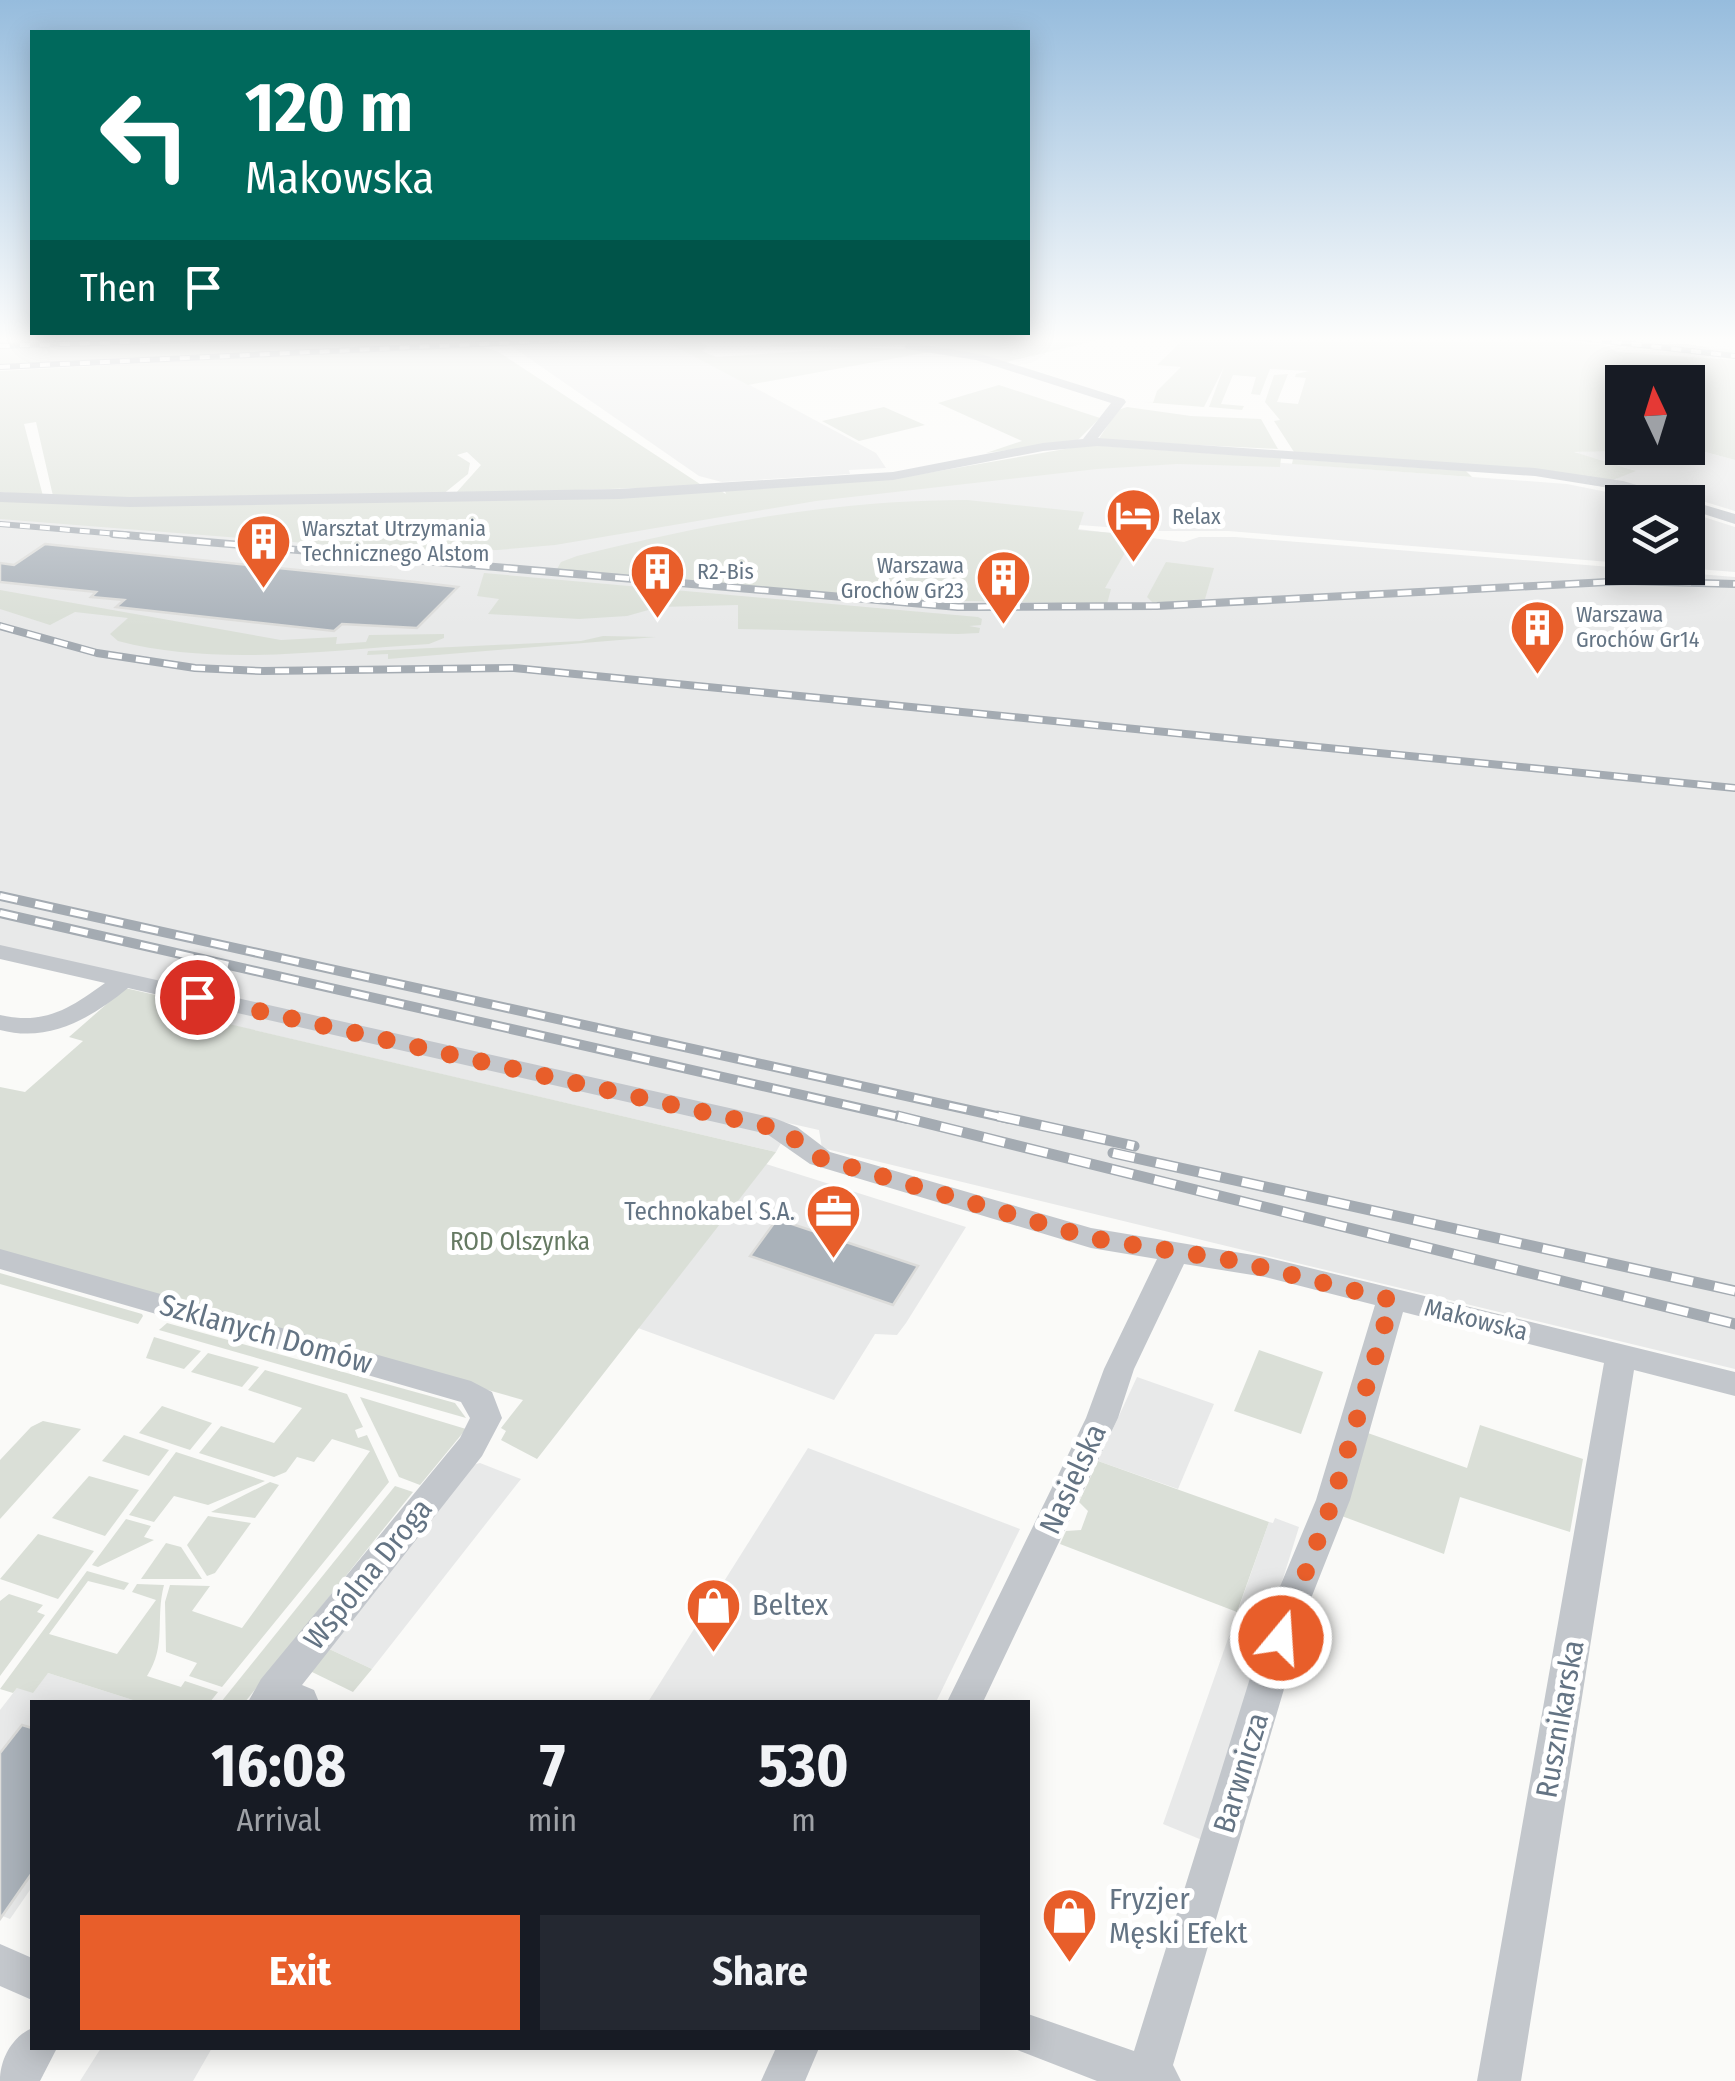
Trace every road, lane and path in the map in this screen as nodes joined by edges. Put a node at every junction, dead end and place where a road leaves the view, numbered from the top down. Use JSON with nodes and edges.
{"nodes":[{"id":1,"x":1094,"y":434,"type":"edge"},
{"id":2,"x":1088,"y":442,"type":"junction"},
{"id":3,"x":1617,"y":485,"type":"edge"},
{"id":4,"x":0,"y":497,"type":"edge"},
{"id":5,"x":1705,"y":509,"type":"edge"},
{"id":6,"x":1735,"y":519,"type":"edge"},
{"id":7,"x":0,"y":952,"type":"edge"},
{"id":8,"x":123,"y":980,"type":"junction"},
{"id":9,"x":0,"y":1022,"type":"edge"},
{"id":10,"x":1174,"y":1252,"type":"junction"},
{"id":11,"x":0,"y":1258,"type":"edge"},
{"id":12,"x":1392,"y":1300,"type":"junction"},
{"id":13,"x":1621,"y":1356,"type":"junction"},
{"id":14,"x":1735,"y":1384,"type":"edge"},
{"id":15,"x":471,"y":1447,"type":"joint"},
{"id":16,"x":280,"y":1699,"type":"edge"},
{"id":17,"x":966,"y":1700,"type":"edge"},
{"id":18,"x":0,"y":1966,"type":"edge"},
{"id":19,"x":30,"y":1978,"type":"edge"},
{"id":20,"x":1030,"y":2036,"type":"edge"},
{"id":21,"x":35,"y":2050,"type":"edge"},
{"id":22,"x":797,"y":2050,"type":"edge"},
{"id":23,"x":1153,"y":2079,"type":"edge"},
{"id":24,"x":14,"y":2081,"type":"edge"},
{"id":25,"x":783,"y":2081,"type":"edge"},
{"id":26,"x":1499,"y":2081,"type":"edge"}],
"edges":[{"from":1,"to":2,"type":"street"},
{"from":2,"to":3,"type":"street"},
{"from":2,"to":4,"type":"street"},
{"from":5,"to":6,"type":"street"},
{"from":7,"to":8,"type":"street","name":"Makowska"},
{"from":8,"to":9,"type":"street"},
{"from":8,"to":10,"type":"street","name":"Makowska"},
{"from":10,"to":12,"type":"street","name":"Makowska"},
{"from":10,"to":17,"type":"street","name":"Nasielska"},
{"from":11,"to":15,"type":"street","name":"Szklanych Domów"},
{"from":12,"to":13,"type":"street","name":"Makowska"},
{"from":12,"to":23,"type":"street","name":"Barwnicza"},
{"from":13,"to":14,"type":"street","name":"Makowska"},
{"from":13,"to":26,"type":"street","name":"Rusznikarska"},
{"from":15,"to":16,"type":"street","name":"Wspólna Droga"},
{"from":18,"to":19,"type":"street"},
{"from":20,"to":23,"type":"street"},
{"from":21,"to":24,"type":"street"},
{"from":22,"to":25,"type":"street"}]}
